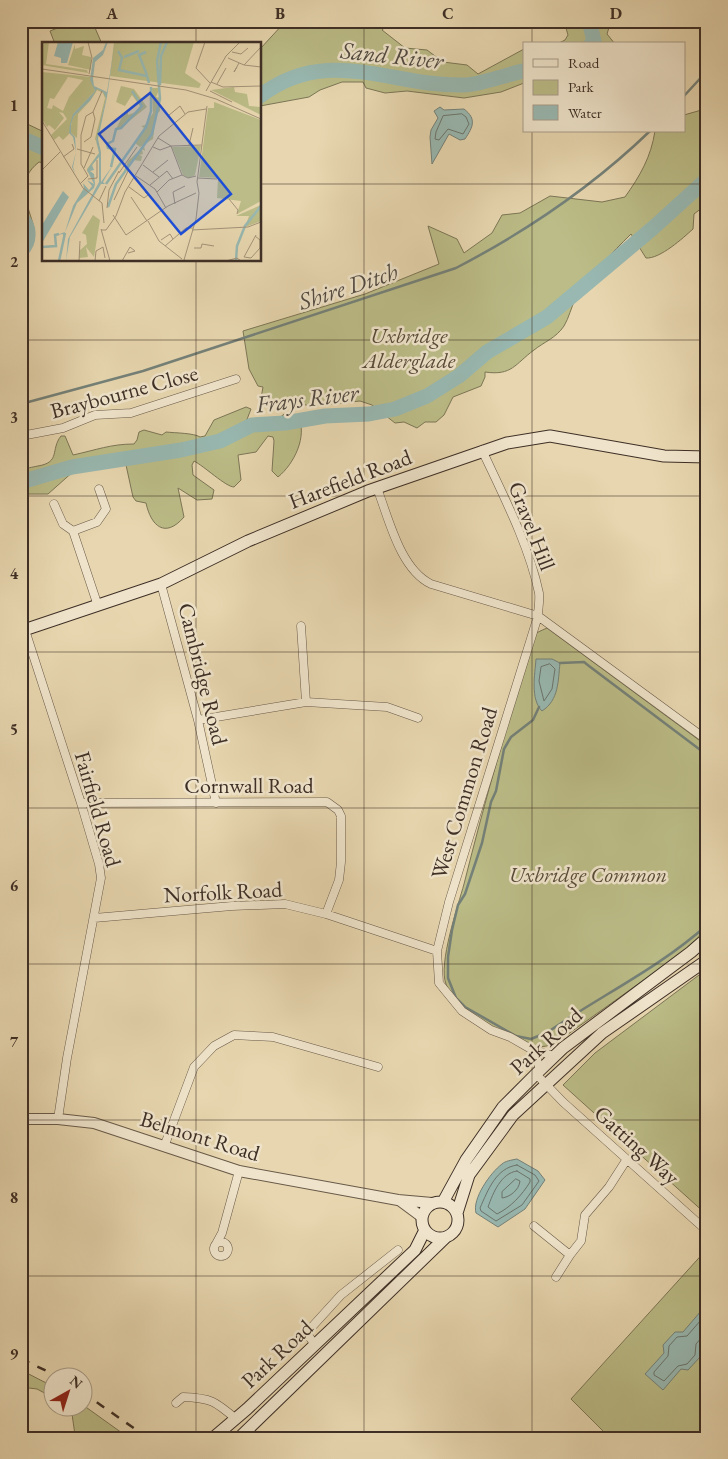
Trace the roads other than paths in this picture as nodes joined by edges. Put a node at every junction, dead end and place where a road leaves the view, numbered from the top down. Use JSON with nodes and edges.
{"nodes":[{"id":1,"x":236,"y":378,"type":"dead end"},
{"id":2,"x":21,"y":436,"type":"edge"},
{"id":3,"x":482,"y":450,"type":"junction"},
{"id":4,"x":707,"y":457,"type":"edge"},
{"id":5,"x":377,"y":488,"type":"junction"},
{"id":6,"x":98,"y":489,"type":"dead end"},
{"id":7,"x":54,"y":504,"type":"dead end"},
{"id":8,"x":73,"y":531,"type":"junction"},
{"id":9,"x":161,"y":584,"type":"junction"},
{"id":10,"x":98,"y":606,"type":"junction"},
{"id":11,"x":538,"y":616,"type":"junction"},
{"id":12,"x":301,"y":626,"type":"dead end"},
{"id":13,"x":23,"y":631,"type":"edge"},
{"id":14,"x":306,"y":702,"type":"junction"},
{"id":15,"x":418,"y":718,"type":"dead end"},
{"id":16,"x":198,"y":720,"type":"junction"},
{"id":17,"x":707,"y":740,"type":"edge"},
{"id":18,"x":81,"y":803,"type":"junction"},
{"id":19,"x":216,"y":803,"type":"junction"},
{"id":20,"x":326,"y":914,"type":"junction"},
{"id":21,"x":94,"y":918,"type":"junction"},
{"id":22,"x":707,"y":938,"type":"edge"},
{"id":23,"x":437,"y":951,"type":"junction"},
{"id":24,"x":707,"y":960,"type":"edge"},
{"id":25,"x":534,"y":1050,"type":"junction"},
{"id":26,"x":554,"y":1056,"type":"junction"},
{"id":27,"x":378,"y":1066,"type":"dead end"},
{"id":28,"x":538,"y":1072,"type":"junction"},
{"id":29,"x":545,"y":1084,"type":"junction"},
{"id":30,"x":21,"y":1119,"type":"edge"},
{"id":31,"x":58,"y":1119,"type":"junction"},
{"id":32,"x":164,"y":1147,"type":"junction"},
{"id":33,"x":627,"y":1159,"type":"junction"},
{"id":34,"x":239,"y":1172,"type":"junction"},
{"id":35,"x":398,"y":1200,"type":"junction"},
{"id":36,"x":437,"y":1203,"type":"junction"},
{"id":37,"x":457,"y":1213,"type":"junction"},
{"id":38,"x":422,"y":1217,"type":"junction"},
{"id":39,"x":534,"y":1226,"type":"dead end"},
{"id":40,"x":425,"y":1230,"type":"junction"},
{"id":41,"x":707,"y":1231,"type":"edge"},
{"id":42,"x":222,"y":1233,"type":"junction"},
{"id":43,"x":446,"y":1237,"type":"junction"},
{"id":44,"x":216,"y":1244,"type":"junction"},
{"id":45,"x":228,"y":1246,"type":"junction"},
{"id":46,"x":398,"y":1250,"type":"dead end"},
{"id":47,"x":570,"y":1255,"type":"junction"},
{"id":48,"x":556,"y":1277,"type":"dead end"},
{"id":49,"x":315,"y":1344,"type":"junction"},
{"id":50,"x":176,"y":1403,"type":"dead end"},
{"id":51,"x":236,"y":1419,"type":"junction"},
{"id":52,"x":213,"y":1438,"type":"edge"},
{"id":53,"x":239,"y":1438,"type":"edge"}],
"edges":[{"from":1,"to":2,"type":"street","name":"Braybourne Close"},
{"from":3,"to":4,"type":"main road","name":"Harefield Road"},
{"from":3,"to":5,"type":"main road","name":"Harefield Road"},
{"from":3,"to":11,"type":"street","name":"Gravel Hill"},
{"from":5,"to":9,"type":"main road","name":"Harefield Road"},
{"from":5,"to":11,"type":"street"},
{"from":6,"to":8,"type":"street"},
{"from":7,"to":8,"type":"street"},
{"from":8,"to":10,"type":"street"},
{"from":9,"to":10,"type":"main road","name":"Harefield Road"},
{"from":9,"to":16,"type":"street","name":"Cambridge Road"},
{"from":10,"to":13,"type":"main road","name":"Harefield Road"},
{"from":11,"to":17,"type":"street"},
{"from":11,"to":23,"type":"street","name":"West Common Road"},
{"from":12,"to":14,"type":"street"},
{"from":13,"to":18,"type":"street","name":"Fairfield Road"},
{"from":14,"to":15,"type":"street"},
{"from":14,"to":16,"type":"street"},
{"from":16,"to":19,"type":"street","name":"Cambridge Road"},
{"from":18,"to":19,"type":"street","name":"Cornwall Road"},
{"from":18,"to":21,"type":"street","name":"Fairfield Road"},
{"from":19,"to":20,"type":"street","name":"Cornwall Road"},
{"from":20,"to":21,"type":"street","name":"Norfolk Road"},
{"from":20,"to":23,"type":"street","name":"Norfolk Road"},
{"from":21,"to":31,"type":"street","name":"Fairfield Road"},
{"from":22,"to":26,"type":"main road","name":"Park Road"},
{"from":23,"to":25,"type":"street","name":"West Common Road"},
{"from":24,"to":29,"type":"main road","name":"Park Road"},
{"from":25,"to":26,"type":"street"},
{"from":25,"to":28,"type":"street"},
{"from":26,"to":28,"type":"main road","name":"Park Road"},
{"from":27,"to":32,"type":"street"},
{"from":28,"to":29,"type":"street","name":"Gatting Way"},
{"from":28,"to":36,"type":"main road","name":"Park Road"},
{"from":29,"to":33,"type":"street","name":"Gatting Way"},
{"from":29,"to":37,"type":"main road","name":"Park Road"},
{"from":30,"to":31,"type":"street","name":"Belmont Road"},
{"from":31,"to":32,"type":"street","name":"Belmont Road"},
{"from":32,"to":34,"type":"street","name":"Belmont Road"},
{"from":33,"to":41,"type":"street","name":"Gatting Way"},
{"from":33,"to":47,"type":"street"},
{"from":34,"to":35,"type":"street","name":"Belmont Road"},
{"from":34,"to":42,"type":"street"},
{"from":35,"to":36,"type":"street","name":"Belmont Road"},
{"from":35,"to":38,"type":"street"},
{"from":36,"to":37,"type":"main road"},
{"from":36,"to":38,"type":"main road"},
{"from":37,"to":43,"type":"main road"},
{"from":38,"to":40,"type":"main road"},
{"from":39,"to":47,"type":"street"},
{"from":40,"to":43,"type":"main road"},
{"from":40,"to":49,"type":"main road","name":"Park Road"},
{"from":42,"to":44,"type":"street"},
{"from":42,"to":45,"type":"street"},
{"from":43,"to":53,"type":"main road","name":"Park Road"},
{"from":44,"to":45,"type":"street"},
{"from":44,"to":45,"type":"street"},
{"from":46,"to":49,"type":"street"},
{"from":47,"to":48,"type":"street"},
{"from":49,"to":51,"type":"main road","name":"Park Road"},
{"from":50,"to":51,"type":"street"},
{"from":51,"to":52,"type":"main road","name":"Park Road"}]}
